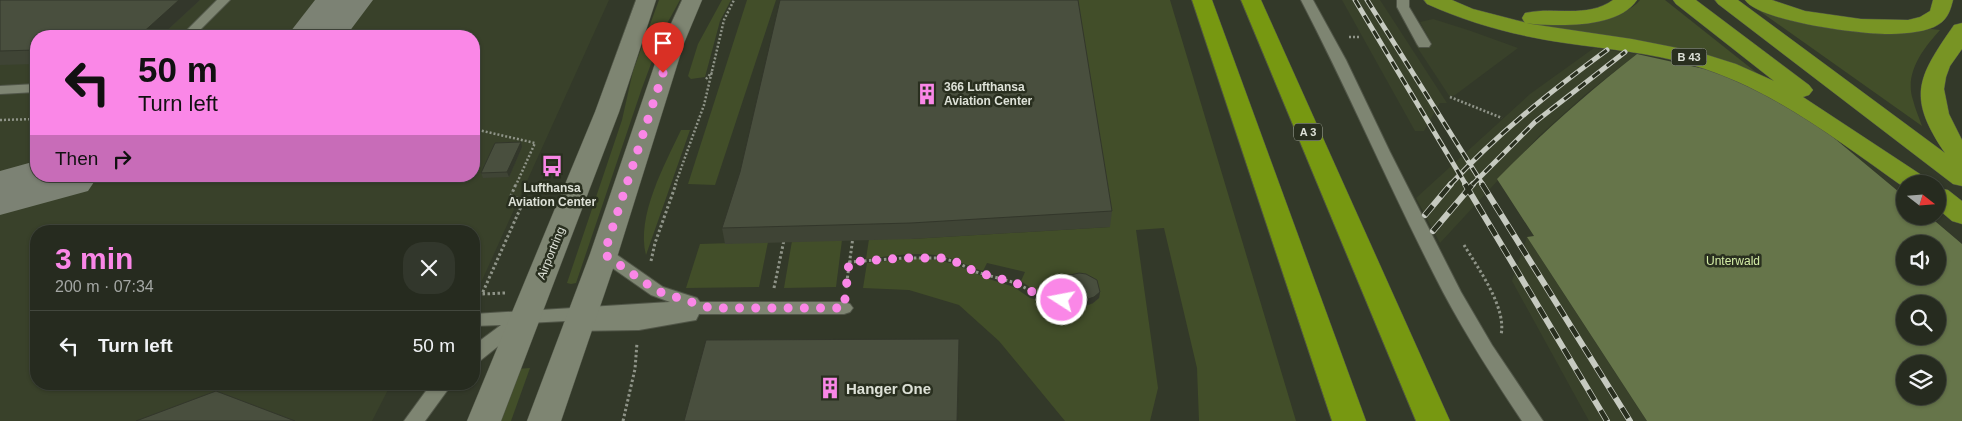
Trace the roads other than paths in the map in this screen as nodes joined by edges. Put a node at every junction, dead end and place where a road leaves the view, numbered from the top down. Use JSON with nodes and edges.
{"nodes":[{"id":1,"x":224,"y":0,"type":"edge"},
{"id":2,"x":646,"y":0,"type":"edge"},
{"id":3,"x":692,"y":0,"type":"edge"},
{"id":4,"x":1202,"y":0,"type":"edge"},
{"id":5,"x":1251,"y":0,"type":"edge"},
{"id":6,"x":1307,"y":0,"type":"edge"},
{"id":7,"x":1403,"y":0,"type":"edge"},
{"id":8,"x":1434,"y":0,"type":"edge"},
{"id":9,"x":1455,"y":0,"type":"edge"},
{"id":10,"x":1628,"y":0,"type":"edge"},
{"id":11,"x":1683,"y":0,"type":"edge"},
{"id":12,"x":1725,"y":0,"type":"edge"},
{"id":13,"x":1754,"y":0,"type":"edge"},
{"id":14,"x":1943,"y":0,"type":"edge"},
{"id":15,"x":1958,"y":0,"type":"edge"},
{"id":16,"x":1962,"y":8,"type":"edge"},
{"id":17,"x":192,"y":30,"type":"edge"},
{"id":18,"x":1962,"y":30,"type":"edge"},
{"id":19,"x":1424,"y":44,"type":"dead end"},
{"id":20,"x":30,"y":88,"type":"edge"},
{"id":21,"x":0,"y":90,"type":"edge"},
{"id":22,"x":1962,"y":158,"type":"edge"},
{"id":23,"x":1904,"y":175,"type":"edge"},
{"id":24,"x":1910,"y":175,"type":"edge"},
{"id":25,"x":1962,"y":178,"type":"edge"},
{"id":26,"x":1946,"y":203,"type":"edge"},
{"id":27,"x":1962,"y":215,"type":"edge"},
{"id":28,"x":604,"y":254,"type":"junction"},
{"id":29,"x":710,"y":308,"type":"junction"},
{"id":30,"x":732,"y":308,"type":"junction"},
{"id":31,"x":844,"y":308,"type":"road end"},
{"id":32,"x":526,"y":316,"type":"junction"},
{"id":33,"x":581,"y":319,"type":"junction"},
{"id":34,"x":480,"y":320,"type":"edge"},
{"id":35,"x":480,"y":350,"type":"edge"},
{"id":36,"x":437,"y":390,"type":"edge"},
{"id":37,"x":414,"y":421,"type":"edge"},
{"id":38,"x":484,"y":421,"type":"edge"},
{"id":39,"x":544,"y":421,"type":"edge"},
{"id":40,"x":1349,"y":421,"type":"edge"},
{"id":41,"x":1433,"y":421,"type":"edge"},
{"id":42,"x":1534,"y":421,"type":"edge"}],
"edges":[{"from":1,"to":17,"type":"lane"},
{"from":2,"to":32,"type":"street","name":"Airportring"},
{"from":3,"to":28,"type":"street"},
{"from":4,"to":40,"type":"highway"},
{"from":5,"to":41,"type":"highway","number":"A 3"},
{"from":6,"to":42,"type":"lane"},
{"from":7,"to":19,"type":"lane"},
{"from":8,"to":23,"type":"highway","number":"B 43"},
{"from":9,"to":10,"type":"highway"},
{"from":11,"to":24,"type":"highway"},
{"from":12,"to":25,"type":"highway"},
{"from":13,"to":14,"type":"highway"},
{"from":15,"to":16,"type":"highway"},
{"from":18,"to":22,"type":"highway"},
{"from":20,"to":21,"type":"lane"},
{"from":26,"to":27,"type":"highway"},
{"from":28,"to":29,"type":"lane"},
{"from":28,"to":33,"type":"street"},
{"from":29,"to":30,"type":"lane"},
{"from":29,"to":33,"type":"lane"},
{"from":30,"to":31,"type":"lane"},
{"from":30,"to":33,"type":"lane"},
{"from":32,"to":33,"type":"lane"},
{"from":32,"to":34,"type":"lane"},
{"from":32,"to":35,"type":"lane"},
{"from":32,"to":38,"type":"street","name":"Airportring"},
{"from":33,"to":39,"type":"street"},
{"from":36,"to":37,"type":"lane"}]}
